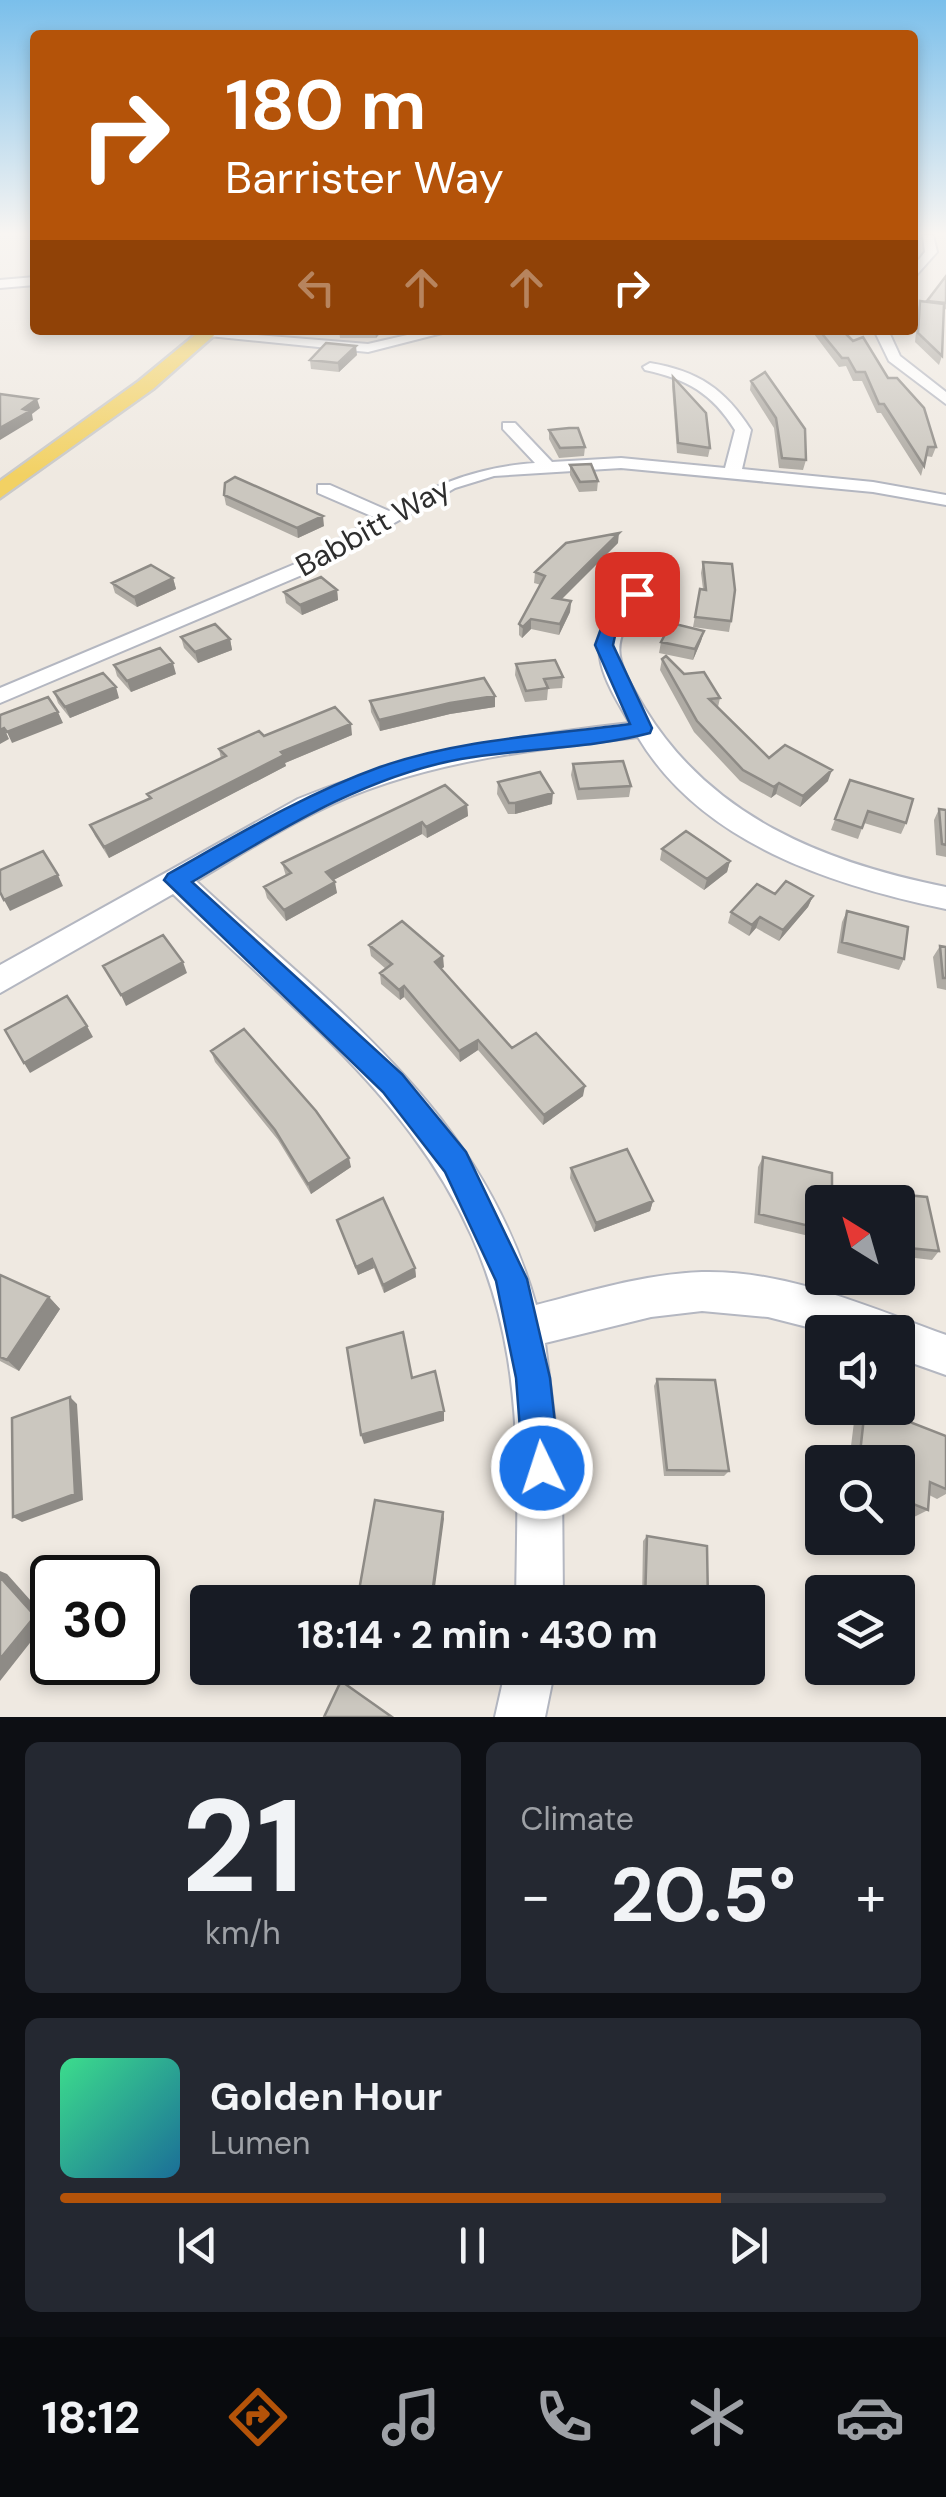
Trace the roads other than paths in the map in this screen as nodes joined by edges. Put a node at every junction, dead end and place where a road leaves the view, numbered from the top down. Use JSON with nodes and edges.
{"nodes":[{"id":1,"x":204,"y":335,"type":"edge"},
{"id":2,"x":238,"y":335,"type":"edge"},
{"id":3,"x":425,"y":335,"type":"edge"},
{"id":4,"x":882,"y":335,"type":"edge"},
{"id":5,"x":650,"y":368,"type":"dead end"},
{"id":6,"x":917,"y":377,"type":"junction"},
{"id":7,"x":946,"y":377,"type":"edge"},
{"id":8,"x":946,"y":399,"type":"edge"},
{"id":9,"x":509,"y":426,"type":"dead end"},
{"id":10,"x":545,"y":464,"type":"junction"},
{"id":11,"x":732,"y":476,"type":"junction"},
{"id":12,"x":324,"y":489,"type":"dead end"},
{"id":13,"x":0,"y":491,"type":"edge"},
{"id":14,"x":946,"y":500,"type":"edge"},
{"id":15,"x":392,"y":518,"type":"junction"},
{"id":16,"x":637,"y":594,"type":"dead end"},
{"id":17,"x":0,"y":696,"type":"edge"},
{"id":18,"x":642,"y":728,"type":"junction"},
{"id":19,"x":176,"y":880,"type":"junction"},
{"id":20,"x":946,"y":898,"type":"edge"},
{"id":21,"x":0,"y":980,"type":"edge"},
{"id":22,"x":834,"y":1315,"type":"edge"},
{"id":23,"x":524,"y":1328,"type":"junction"},
{"id":24,"x":915,"y":1344,"type":"edge"},
{"id":25,"x":946,"y":1355,"type":"edge"},
{"id":26,"x":539,"y":1585,"type":"edge"},
{"id":27,"x":527,"y":1685,"type":"edge"},
{"id":28,"x":520,"y":1717,"type":"edge"}],
"edges":[{"from":1,"to":13,"type":"main road"},
{"from":2,"to":3,"type":"street"},
{"from":4,"to":6,"type":"street"},
{"from":5,"to":11,"type":"street"},
{"from":6,"to":7,"type":"street"},
{"from":6,"to":8,"type":"street"},
{"from":9,"to":10,"type":"street"},
{"from":10,"to":11,"type":"street","name":"Babbitt Way"},
{"from":10,"to":15,"type":"street","name":"Babbitt Way"},
{"from":11,"to":14,"type":"street","name":"Babbitt Way"},
{"from":12,"to":15,"type":"street"},
{"from":15,"to":17,"type":"street","name":"Babbitt Way"},
{"from":16,"to":18,"type":"street"},
{"from":18,"to":19,"type":"street"},
{"from":18,"to":20,"type":"street"},
{"from":19,"to":21,"type":"street"},
{"from":19,"to":23,"type":"street"},
{"from":22,"to":23,"type":"street"},
{"from":23,"to":26,"type":"street"},
{"from":24,"to":25,"type":"street"},
{"from":27,"to":28,"type":"street"}]}
